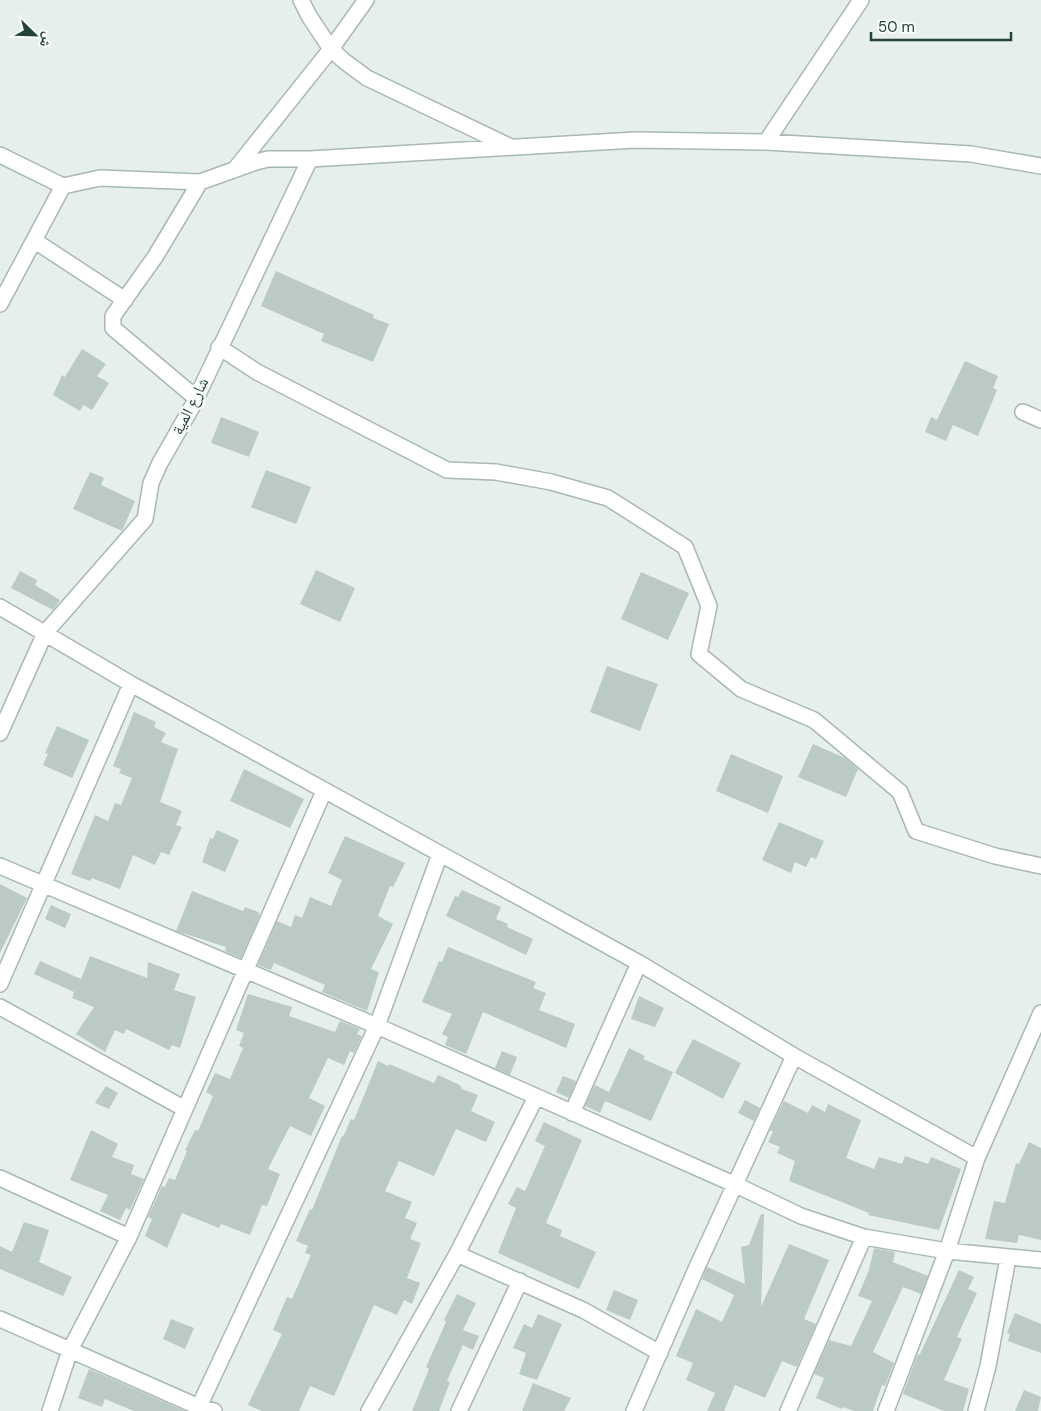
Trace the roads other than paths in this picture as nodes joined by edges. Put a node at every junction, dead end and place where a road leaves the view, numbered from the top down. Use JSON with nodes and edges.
{"nodes":[{"id":1,"x":301,"y":0,"type":"edge"},
{"id":2,"x":366,"y":0,"type":"edge"},
{"id":3,"x":861,"y":0,"type":"edge"},
{"id":4,"x":331,"y":49,"type":"junction"},
{"id":5,"x":766,"y":142,"type":"junction"},
{"id":6,"x":510,"y":147,"type":"junction"},
{"id":7,"x":0,"y":155,"type":"edge"},
{"id":8,"x":310,"y":159,"type":"junction"},
{"id":9,"x":1041,"y":166,"type":"edge"},
{"id":10,"x":236,"y":168,"type":"junction"},
{"id":11,"x":200,"y":182,"type":"junction"},
{"id":12,"x":63,"y":186,"type":"junction"},
{"id":13,"x":35,"y":241,"type":"junction"},
{"id":14,"x":125,"y":300,"type":"junction"},
{"id":15,"x":0,"y":304,"type":"edge"},
{"id":16,"x":219,"y":347,"type":"junction"},
{"id":17,"x":196,"y":398,"type":"junction"},
{"id":18,"x":1023,"y":412,"type":"dead end"},
{"id":19,"x":1041,"y":420,"type":"edge"},
{"id":20,"x":0,"y":607,"type":"edge"},
{"id":21,"x":45,"y":633,"type":"junction"},
{"id":22,"x":131,"y":684,"type":"junction"},
{"id":23,"x":0,"y":733,"type":"edge"},
{"id":24,"x":324,"y":791,"type":"junction"},
{"id":25,"x":440,"y":854,"type":"junction"},
{"id":26,"x":0,"y":866,"type":"edge"},
{"id":27,"x":1041,"y":866,"type":"edge"},
{"id":28,"x":43,"y":886,"type":"junction"},
{"id":29,"x":639,"y":963,"type":"junction"},
{"id":30,"x":246,"y":970,"type":"junction"},
{"id":31,"x":0,"y":984,"type":"edge"},
{"id":32,"x":0,"y":1007,"type":"edge"},
{"id":33,"x":1041,"y":1013,"type":"edge"},
{"id":34,"x":377,"y":1026,"type":"junction"},
{"id":35,"x":1036,"y":1038,"type":"edge"},
{"id":36,"x":794,"y":1056,"type":"junction"},
{"id":37,"x":536,"y":1097,"type":"junction"},
{"id":38,"x":185,"y":1109,"type":"junction"},
{"id":39,"x":572,"y":1113,"type":"junction"},
{"id":40,"x":977,"y":1158,"type":"junction"},
{"id":41,"x":0,"y":1178,"type":"edge"},
{"id":42,"x":736,"y":1185,"type":"junction"},
{"id":43,"x":129,"y":1237,"type":"junction"},
{"id":44,"x":864,"y":1237,"type":"junction"},
{"id":45,"x":947,"y":1251,"type":"junction"},
{"id":46,"x":457,"y":1254,"type":"junction"},
{"id":47,"x":1008,"y":1258,"type":"junction"},
{"id":48,"x":1041,"y":1260,"type":"edge"},
{"id":49,"x":520,"y":1280,"type":"junction"},
{"id":50,"x":0,"y":1319,"type":"edge"},
{"id":51,"x":70,"y":1350,"type":"junction"},
{"id":52,"x":660,"y":1354,"type":"junction"},
{"id":53,"x":198,"y":1409,"type":"edge"},
{"id":54,"x":50,"y":1411,"type":"edge"},
{"id":55,"x":214,"y":1411,"type":"edge"},
{"id":56,"x":369,"y":1411,"type":"edge"},
{"id":57,"x":459,"y":1411,"type":"edge"},
{"id":58,"x":634,"y":1411,"type":"edge"},
{"id":59,"x":788,"y":1411,"type":"edge"},
{"id":60,"x":886,"y":1411,"type":"edge"},
{"id":61,"x":976,"y":1411,"type":"edge"}],
"edges":[{"from":1,"to":4,"type":"street"},
{"from":2,"to":4,"type":"street"},
{"from":3,"to":5,"type":"street"},
{"from":4,"to":6,"type":"street"},
{"from":4,"to":10,"type":"street"},
{"from":5,"to":6,"type":"street"},
{"from":5,"to":9,"type":"street"},
{"from":6,"to":8,"type":"street"},
{"from":7,"to":12,"type":"street"},
{"from":8,"to":10,"type":"street"},
{"from":8,"to":16,"type":"street","name":"شارع المية"},
{"from":10,"to":11,"type":"street"},
{"from":11,"to":12,"type":"street"},
{"from":11,"to":14,"type":"street"},
{"from":12,"to":13,"type":"street"},
{"from":13,"to":14,"type":"street"},
{"from":13,"to":15,"type":"street"},
{"from":14,"to":17,"type":"street"},
{"from":16,"to":17,"type":"street","name":"شارع المية"},
{"from":16,"to":27,"type":"street"},
{"from":17,"to":21,"type":"street","name":"شارع المية"},
{"from":18,"to":19,"type":"street"},
{"from":20,"to":21,"type":"street"},
{"from":21,"to":22,"type":"street"},
{"from":21,"to":23,"type":"street","name":"شارع المية"},
{"from":22,"to":24,"type":"street"},
{"from":22,"to":28,"type":"street"},
{"from":24,"to":25,"type":"street"},
{"from":24,"to":30,"type":"street"},
{"from":25,"to":29,"type":"street"},
{"from":25,"to":34,"type":"street"},
{"from":26,"to":28,"type":"street"},
{"from":28,"to":30,"type":"street"},
{"from":28,"to":31,"type":"street"},
{"from":29,"to":36,"type":"street"},
{"from":29,"to":39,"type":"street"},
{"from":30,"to":34,"type":"street"},
{"from":30,"to":38,"type":"street"},
{"from":32,"to":38,"type":"street"},
{"from":33,"to":35,"type":"street"},
{"from":34,"to":37,"type":"street"},
{"from":34,"to":53,"type":"street"},
{"from":35,"to":40,"type":"street"},
{"from":36,"to":40,"type":"street"},
{"from":36,"to":42,"type":"street"},
{"from":37,"to":39,"type":"street"},
{"from":37,"to":46,"type":"street"},
{"from":38,"to":43,"type":"street"},
{"from":39,"to":42,"type":"street"},
{"from":40,"to":45,"type":"street"},
{"from":41,"to":43,"type":"street"},
{"from":42,"to":44,"type":"street"},
{"from":42,"to":52,"type":"street"},
{"from":43,"to":51,"type":"street"},
{"from":44,"to":45,"type":"street"},
{"from":44,"to":59,"type":"street"},
{"from":45,"to":47,"type":"street"},
{"from":45,"to":60,"type":"street"},
{"from":46,"to":49,"type":"street"},
{"from":46,"to":56,"type":"street"},
{"from":47,"to":48,"type":"street"},
{"from":47,"to":61,"type":"street"},
{"from":49,"to":52,"type":"street"},
{"from":49,"to":57,"type":"street"},
{"from":50,"to":51,"type":"street"},
{"from":51,"to":53,"type":"street"},
{"from":51,"to":54,"type":"street"},
{"from":52,"to":58,"type":"street"},
{"from":53,"to":55,"type":"street"}]}
